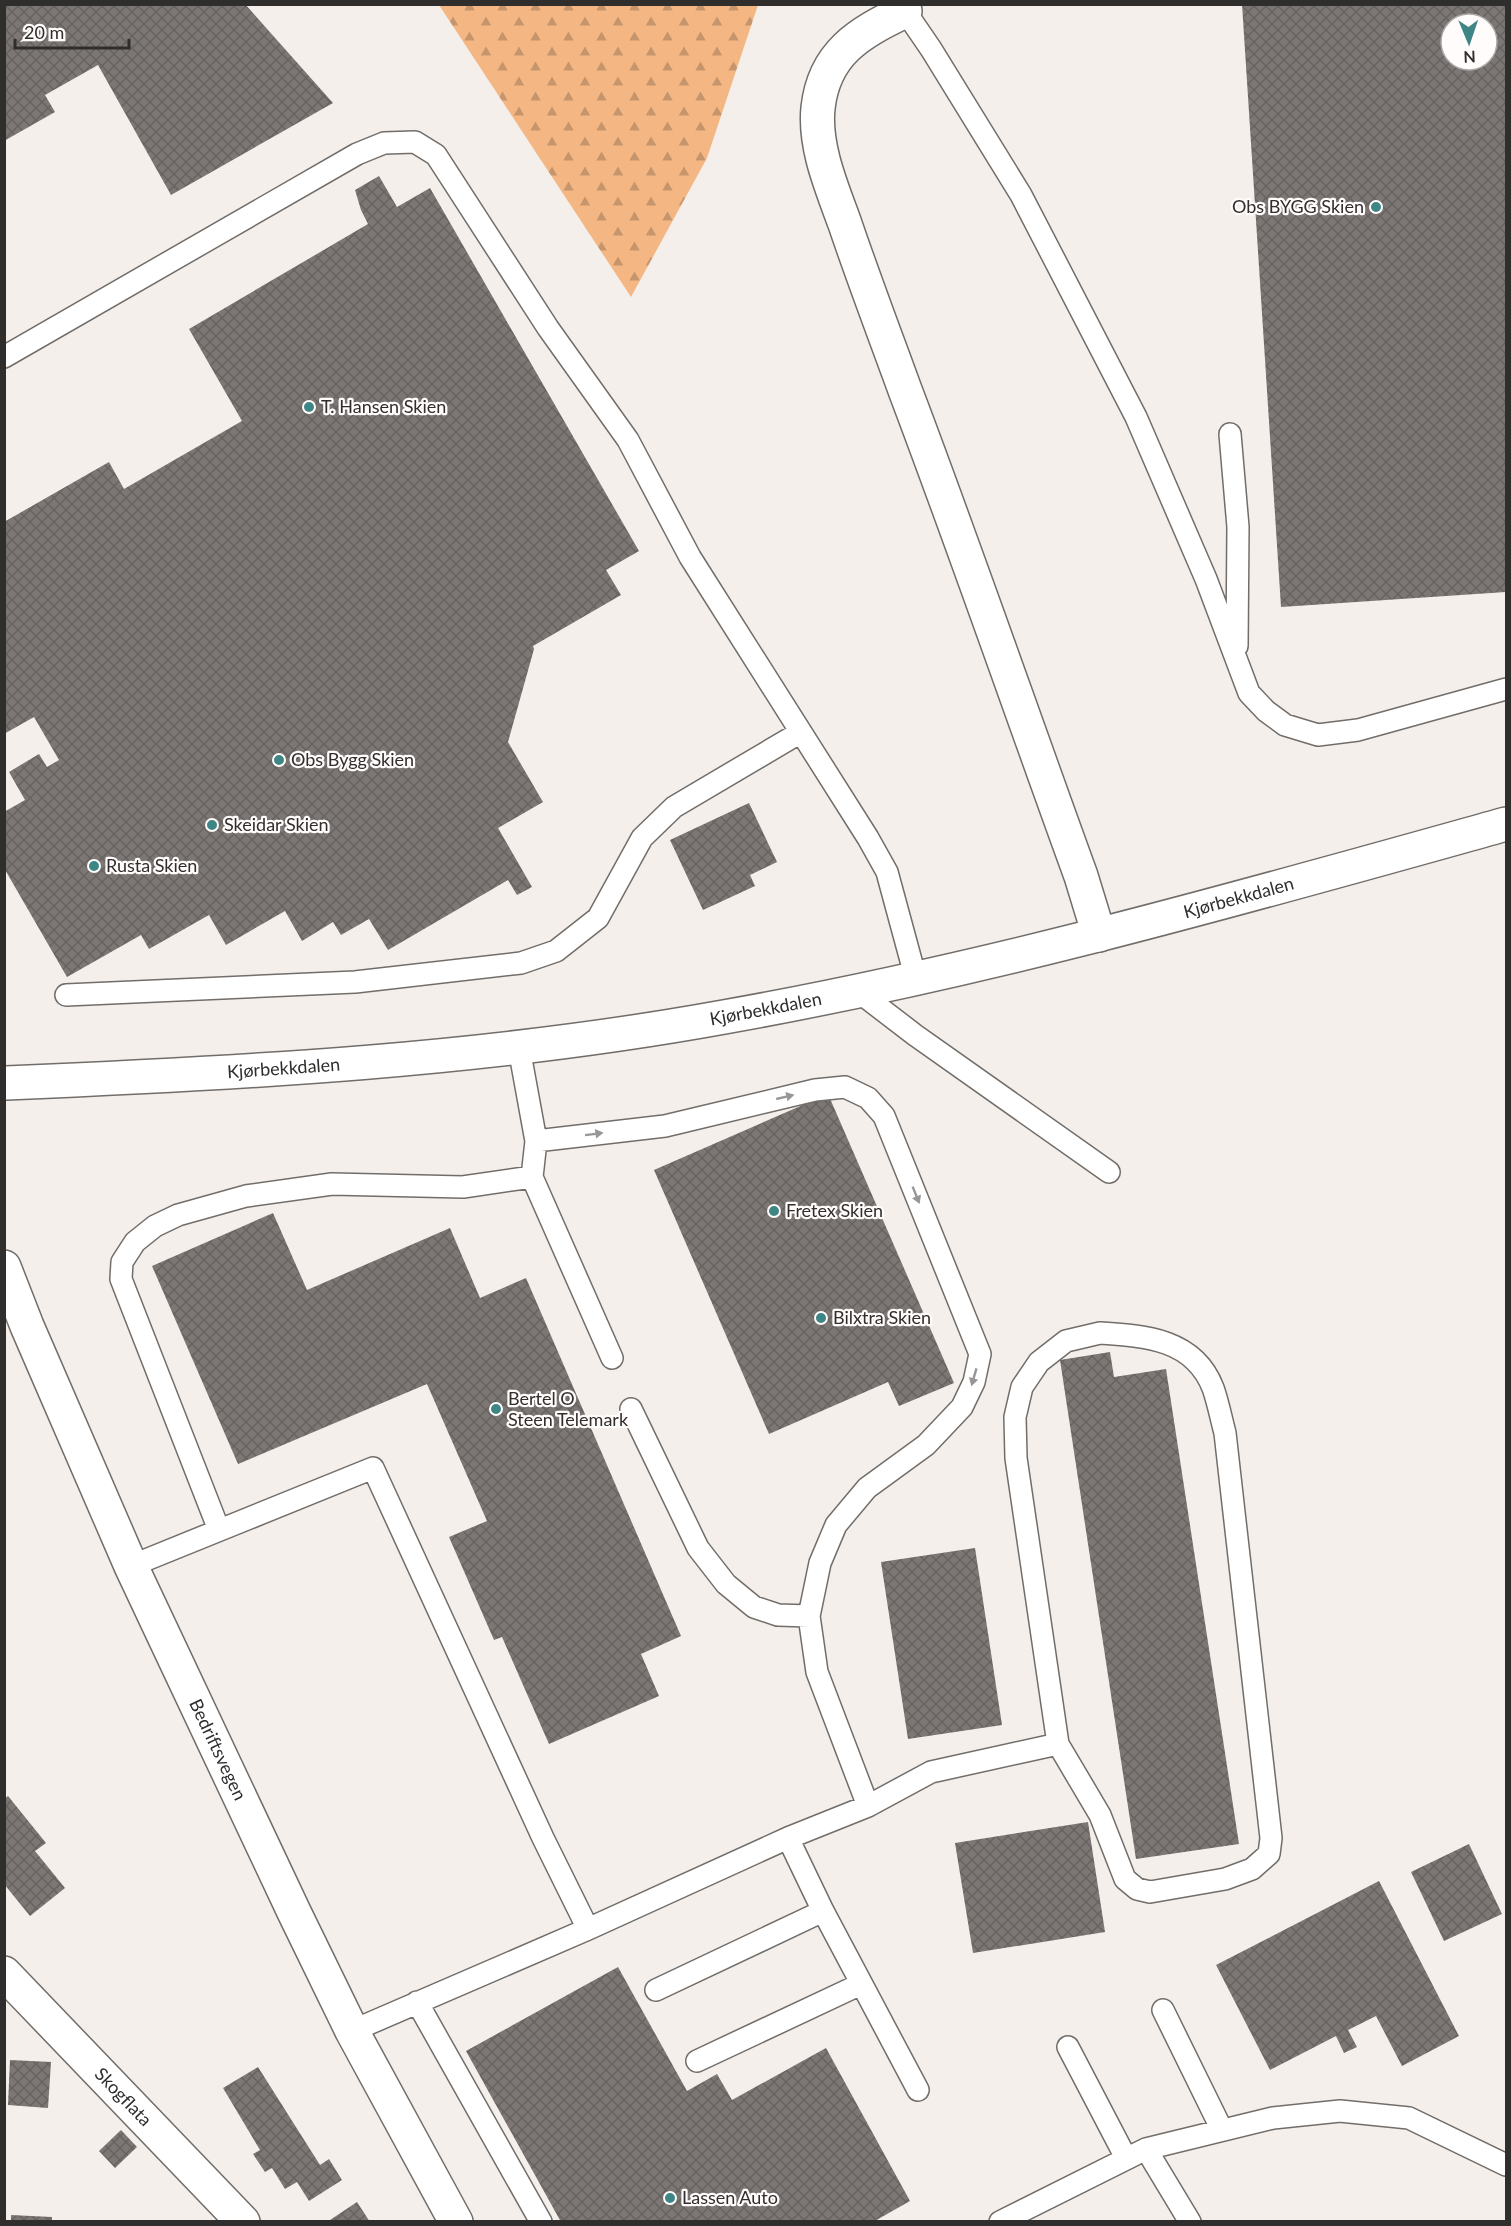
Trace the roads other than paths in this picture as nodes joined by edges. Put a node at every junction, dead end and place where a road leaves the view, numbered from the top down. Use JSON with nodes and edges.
{"nodes":[{"id":1,"x":905,"y":8,"type":"edge"},
{"id":2,"x":4,"y":357,"type":"edge"},
{"id":3,"x":1230,"y":435,"type":"dead end"},
{"id":4,"x":1237,"y":657,"type":"junction"},
{"id":5,"x":1506,"y":689,"type":"edge"},
{"id":6,"x":801,"y":732,"type":"junction"},
{"id":7,"x":1506,"y":824,"type":"edge"},
{"id":8,"x":1099,"y":935,"type":"junction"},
{"id":9,"x":916,"y":979,"type":"junction"},
{"id":10,"x":859,"y":992,"type":"junction"},
{"id":11,"x":66,"y":995,"type":"dead end"},
{"id":12,"x":519,"y":1048,"type":"junction"},
{"id":13,"x":5,"y":1082,"type":"edge"},
{"id":14,"x":536,"y":1141,"type":"junction"},
{"id":15,"x":1109,"y":1172,"type":"dead end"},
{"id":16,"x":532,"y":1177,"type":"junction"},
{"id":17,"x":4,"y":1267,"type":"edge"},
{"id":18,"x":612,"y":1358,"type":"dead end"},
{"id":19,"x":631,"y":1408,"type":"dead end"},
{"id":20,"x":219,"y":1530,"type":"junction"},
{"id":21,"x":131,"y":1566,"type":"junction"},
{"id":22,"x":809,"y":1617,"type":"junction"},
{"id":23,"x":1058,"y":1744,"type":"junction"},
{"id":24,"x":868,"y":1806,"type":"junction"},
{"id":25,"x":788,"y":1838,"type":"junction"},
{"id":26,"x":823,"y":1911,"type":"junction"},
{"id":27,"x":588,"y":1929,"type":"junction"},
{"id":28,"x":4,"y":1973,"type":"edge"},
{"id":29,"x":861,"y":1984,"type":"junction"},
{"id":30,"x":656,"y":1990,"type":"dead end"},
{"id":31,"x":417,"y":2002,"type":"junction"},
{"id":32,"x":1163,"y":2010,"type":"dead end"},
{"id":33,"x":352,"y":2031,"type":"junction"},
{"id":34,"x":1068,"y":2047,"type":"dead end"},
{"id":35,"x":697,"y":2061,"type":"dead end"},
{"id":36,"x":918,"y":2090,"type":"dead end"},
{"id":37,"x":1222,"y":2130,"type":"junction"},
{"id":38,"x":1146,"y":2149,"type":"junction"},
{"id":39,"x":1126,"y":2158,"type":"junction"},
{"id":40,"x":1506,"y":2165,"type":"edge"},
{"id":41,"x":243,"y":2222,"type":"edge"},
{"id":42,"x":456,"y":2222,"type":"edge"},
{"id":43,"x":541,"y":2222,"type":"edge"},
{"id":44,"x":1000,"y":2222,"type":"edge"},
{"id":45,"x":1190,"y":2222,"type":"edge"}],
"edges":[{"from":1,"to":4,"type":"lane"},
{"from":1,"to":8,"type":"street"},
{"from":2,"to":6,"type":"lane"},
{"from":3,"to":4,"type":"lane"},
{"from":4,"to":5,"type":"lane"},
{"from":6,"to":9,"type":"lane"},
{"from":6,"to":11,"type":"lane"},
{"from":7,"to":8,"type":"street","name":"Kjørbekkdalen"},
{"from":8,"to":9,"type":"street","name":"Kjørbekkdalen"},
{"from":9,"to":10,"type":"street","name":"Kjørbekkdalen"},
{"from":10,"to":12,"type":"street","name":"Kjørbekkdalen"},
{"from":10,"to":15,"type":"lane"},
{"from":12,"to":13,"type":"street","name":"Kjørbekkdalen"},
{"from":12,"to":14,"type":"lane"},
{"from":14,"to":16,"type":"lane"},
{"from":14,"to":22,"type":"lane","one_way":true},
{"from":16,"to":18,"type":"lane"},
{"from":16,"to":20,"type":"lane"},
{"from":17,"to":21,"type":"street","name":"Bedriftsvegen"},
{"from":19,"to":22,"type":"lane"},
{"from":20,"to":21,"type":"lane"},
{"from":20,"to":27,"type":"lane"},
{"from":21,"to":33,"type":"street","name":"Bedriftsvegen"},
{"from":22,"to":24,"type":"lane"},
{"from":23,"to":23,"type":"lane"},
{"from":23,"to":24,"type":"lane"},
{"from":24,"to":25,"type":"lane"},
{"from":25,"to":26,"type":"lane"},
{"from":25,"to":27,"type":"lane"},
{"from":26,"to":29,"type":"lane"},
{"from":26,"to":30,"type":"lane"},
{"from":27,"to":31,"type":"lane"},
{"from":28,"to":41,"type":"street","name":"Skogflata"},
{"from":29,"to":35,"type":"lane"},
{"from":29,"to":36,"type":"lane"},
{"from":31,"to":33,"type":"lane"},
{"from":31,"to":43,"type":"lane"},
{"from":32,"to":37,"type":"lane"},
{"from":33,"to":42,"type":"street","name":"Bedriftsvegen"},
{"from":34,"to":39,"type":"lane"},
{"from":37,"to":38,"type":"lane"},
{"from":37,"to":40,"type":"lane"},
{"from":38,"to":39,"type":"lane"},
{"from":38,"to":45,"type":"lane"},
{"from":39,"to":44,"type":"lane"}]}
